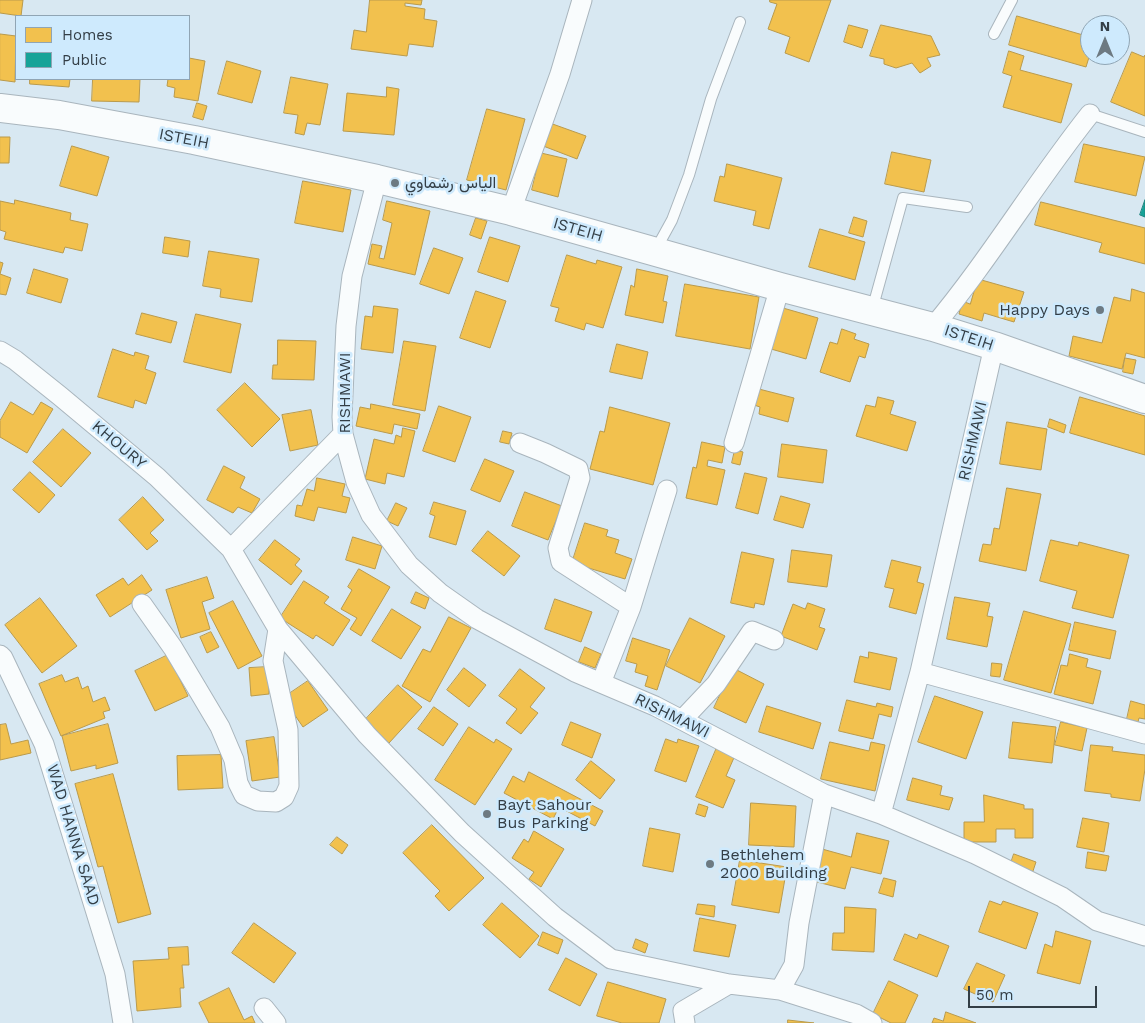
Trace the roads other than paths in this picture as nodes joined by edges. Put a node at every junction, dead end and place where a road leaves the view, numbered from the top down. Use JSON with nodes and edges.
{"nodes":[{"id":1,"x":582,"y":0,"type":"edge"},
{"id":2,"x":1012,"y":0,"type":"edge"},
{"id":3,"x":740,"y":22,"type":"dead end"},
{"id":4,"x":994,"y":34,"type":"dead end"},
{"id":5,"x":0,"y":108,"type":"edge"},
{"id":6,"x":1090,"y":114,"type":"joint"},
{"id":7,"x":1145,"y":132,"type":"edge"},
{"id":8,"x":376,"y":179,"type":"junction"},
{"id":9,"x":967,"y":207,"type":"dead end"},
{"id":10,"x":511,"y":211,"type":"junction"},
{"id":11,"x":655,"y":251,"type":"junction"},
{"id":12,"x":780,"y":287,"type":"junction"},
{"id":13,"x":872,"y":311,"type":"junction"},
{"id":14,"x":933,"y":327,"type":"junction"},
{"id":15,"x":994,"y":346,"type":"junction"},
{"id":16,"x":0,"y":350,"type":"edge"},
{"id":17,"x":1145,"y":399,"type":"edge"},
{"id":18,"x":343,"y":434,"type":"junction"},
{"id":19,"x":520,"y":443,"type":"dead end"},
{"id":20,"x":734,"y":443,"type":"dead end"},
{"id":21,"x":668,"y":490,"type":"dead end"},
{"id":22,"x":231,"y":550,"type":"junction"},
{"id":23,"x":142,"y":604,"type":"dead end"},
{"id":24,"x":631,"y":607,"type":"junction"},
{"id":25,"x":278,"y":629,"type":"junction"},
{"id":26,"x":774,"y":640,"type":"dead end"},
{"id":27,"x":0,"y":656,"type":"edge"},
{"id":28,"x":920,"y":672,"type":"junction"},
{"id":29,"x":601,"y":683,"type":"junction"},
{"id":30,"x":682,"y":720,"type":"junction"},
{"id":31,"x":1145,"y":734,"type":"edge"},
{"id":32,"x":824,"y":794,"type":"junction"},
{"id":33,"x":881,"y":814,"type":"junction"},
{"id":34,"x":1145,"y":936,"type":"edge"},
{"id":35,"x":729,"y":984,"type":"junction"},
{"id":36,"x":780,"y":990,"type":"junction"},
{"id":37,"x":264,"y":1008,"type":"dead end"},
{"id":38,"x":842,"y":1016,"type":"edge"},
{"id":39,"x":123,"y":1023,"type":"edge"},
{"id":40,"x":276,"y":1023,"type":"edge"},
{"id":41,"x":685,"y":1023,"type":"edge"},
{"id":42,"x":872,"y":1023,"type":"edge"}],
"edges":[{"from":1,"to":10,"type":"street"},
{"from":2,"to":4,"type":"lane"},
{"from":3,"to":11,"type":"lane"},
{"from":5,"to":8,"type":"street","name":"ISTEIH"},
{"from":6,"to":7,"type":"lane"},
{"from":6,"to":14,"type":"street"},
{"from":8,"to":10,"type":"street","name":"ISTEIH"},
{"from":8,"to":18,"type":"street","name":"RISHMAWI"},
{"from":9,"to":13,"type":"lane"},
{"from":10,"to":11,"type":"street","name":"ISTEIH"},
{"from":11,"to":12,"type":"street","name":"ISTEIH"},
{"from":12,"to":13,"type":"street","name":"ISTEIH"},
{"from":12,"to":20,"type":"street"},
{"from":13,"to":14,"type":"street","name":"ISTEIH"},
{"from":14,"to":15,"type":"street","name":"ISTEIH"},
{"from":15,"to":17,"type":"street","name":"ISTEIH"},
{"from":15,"to":28,"type":"street","name":"RISHMAWI"},
{"from":16,"to":22,"type":"street","name":"KHOURY"},
{"from":18,"to":22,"type":"street"},
{"from":18,"to":29,"type":"street","name":"RISHMAWI"},
{"from":19,"to":24,"type":"street"},
{"from":21,"to":24,"type":"street"},
{"from":22,"to":25,"type":"street","name":"KHOURY"},
{"from":23,"to":25,"type":"street"},
{"from":24,"to":29,"type":"street"},
{"from":25,"to":35,"type":"street","name":"KHOURY"},
{"from":26,"to":30,"type":"street"},
{"from":27,"to":39,"type":"street","name":"WAD HANNA SAAD"},
{"from":28,"to":31,"type":"street"},
{"from":28,"to":33,"type":"street","name":"RISHMAWI"},
{"from":29,"to":30,"type":"street","name":"RISHMAWI"},
{"from":30,"to":32,"type":"street","name":"RISHMAWI"},
{"from":32,"to":33,"type":"street","name":"RISHMAWI"},
{"from":32,"to":36,"type":"street"},
{"from":33,"to":34,"type":"street"},
{"from":35,"to":36,"type":"street","name":"KHOURY"},
{"from":35,"to":41,"type":"street"},
{"from":36,"to":38,"type":"street","name":"KHOURY"},
{"from":37,"to":40,"type":"street"},
{"from":38,"to":42,"type":"street","name":"KHOURY"}]}
